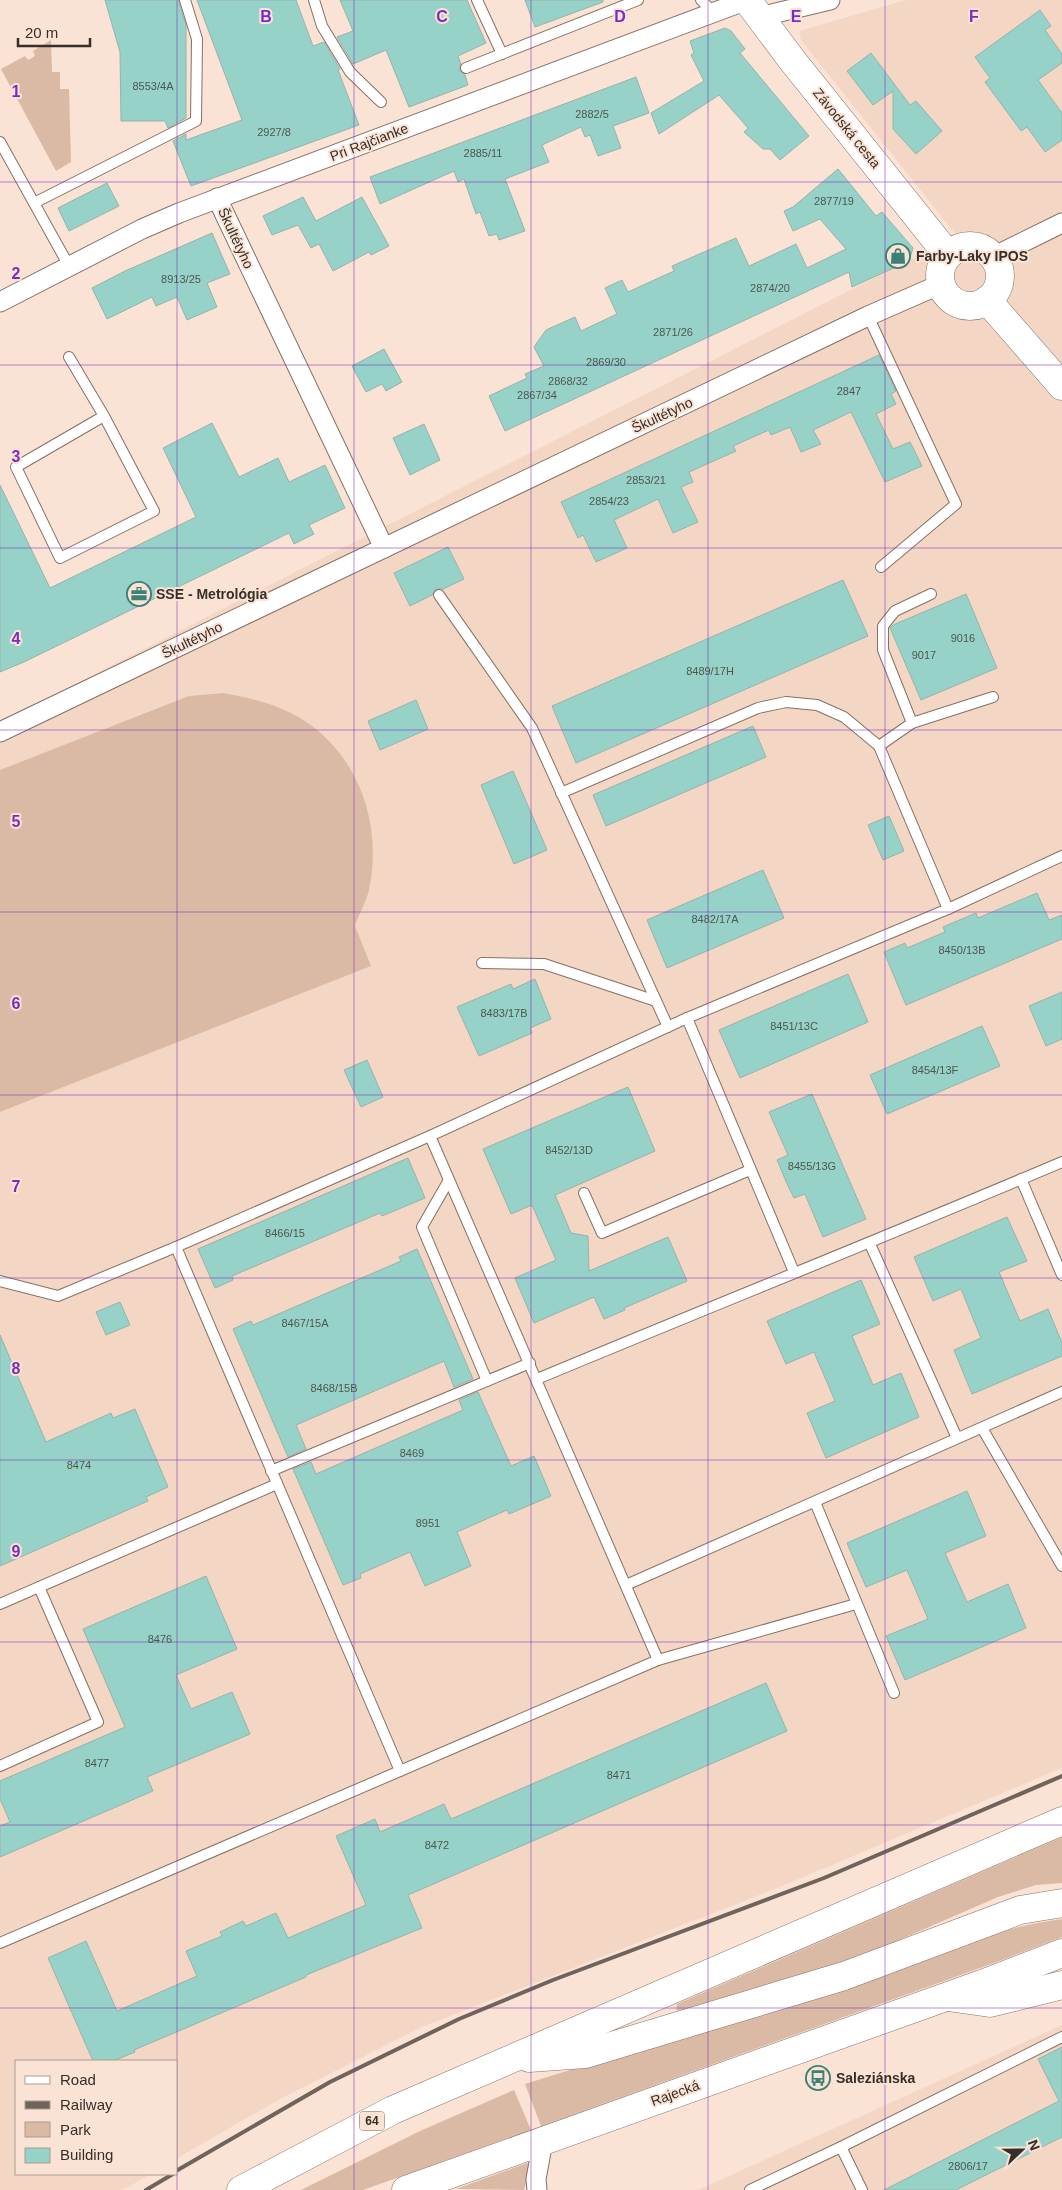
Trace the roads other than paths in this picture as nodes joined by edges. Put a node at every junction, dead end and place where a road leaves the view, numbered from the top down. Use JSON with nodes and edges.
{"nodes":[{"id":1,"x":185,"y":0,"type":"edge"},
{"id":2,"x":314,"y":0,"type":"edge"},
{"id":3,"x":477,"y":0,"type":"edge"},
{"id":4,"x":638,"y":0,"type":"edge"},
{"id":5,"x":820,"y":1,"type":"edge"},
{"id":6,"x":707,"y":6,"type":"edge"},
{"id":7,"x":751,"y":6,"type":"edge"},
{"id":8,"x":502,"y":54,"type":"junction"},
{"id":9,"x":466,"y":68,"type":"dead end"},
{"id":10,"x":381,"y":102,"type":"dead end"},
{"id":11,"x":0,"y":142,"type":"edge"},
{"id":12,"x":217,"y":198,"type":"junction"},
{"id":13,"x":34,"y":203,"type":"junction"},
{"id":14,"x":1062,"y":223,"type":"edge"},
{"id":15,"x":948,"y":255,"type":"junction"},
{"id":16,"x":993,"y":257,"type":"junction"},
{"id":17,"x":69,"y":266,"type":"junction"},
{"id":18,"x":941,"y":284,"type":"junction"},
{"id":19,"x":987,"y":300,"type":"junction"},
{"id":20,"x":0,"y":302,"type":"edge"},
{"id":21,"x":868,"y":316,"type":"junction"},
{"id":22,"x":69,"y":357,"type":"dead end"},
{"id":23,"x":1062,"y":386,"type":"edge"},
{"id":24,"x":104,"y":416,"type":"junction"},
{"id":25,"x":384,"y":548,"type":"junction"},
{"id":26,"x":881,"y":567,"type":"dead end"},
{"id":27,"x":931,"y":594,"type":"dead end"},
{"id":28,"x":439,"y":595,"type":"dead end"},
{"id":29,"x":993,"y":697,"type":"dead end"},
{"id":30,"x":912,"y":723,"type":"junction"},
{"id":31,"x":0,"y":732,"type":"edge"},
{"id":32,"x":879,"y":746,"type":"junction"},
{"id":33,"x":561,"y":793,"type":"junction"},
{"id":34,"x":1062,"y":856,"type":"edge"},
{"id":35,"x":948,"y":909,"type":"junction"},
{"id":36,"x":482,"y":963,"type":"dead end"},
{"id":37,"x":656,"y":1001,"type":"junction"},
{"id":38,"x":687,"y":1018,"type":"junction"},
{"id":39,"x":668,"y":1027,"type":"junction"},
{"id":40,"x":430,"y":1136,"type":"junction"},
{"id":41,"x":1062,"y":1162,"type":"edge"},
{"id":42,"x":750,"y":1170,"type":"junction"},
{"id":43,"x":1021,"y":1179,"type":"junction"},
{"id":44,"x":449,"y":1180,"type":"junction"},
{"id":45,"x":584,"y":1193,"type":"dead end"},
{"id":46,"x":870,"y":1244,"type":"junction"},
{"id":47,"x":176,"y":1248,"type":"junction"},
{"id":48,"x":794,"y":1272,"type":"junction"},
{"id":49,"x":1062,"y":1275,"type":"edge"},
{"id":50,"x":0,"y":1281,"type":"edge"},
{"id":51,"x":530,"y":1363,"type":"junction"},
{"id":52,"x":537,"y":1379,"type":"junction"},
{"id":53,"x":487,"y":1381,"type":"junction"},
{"id":54,"x":1062,"y":1392,"type":"edge"},
{"id":55,"x":982,"y":1428,"type":"junction"},
{"id":56,"x":958,"y":1438,"type":"junction"},
{"id":57,"x":271,"y":1471,"type":"junction"},
{"id":58,"x":277,"y":1484,"type":"junction"},
{"id":59,"x":815,"y":1502,"type":"junction"},
{"id":60,"x":1062,"y":1566,"type":"edge"},
{"id":61,"x":626,"y":1585,"type":"junction"},
{"id":62,"x":39,"y":1587,"type":"junction"},
{"id":63,"x":0,"y":1604,"type":"edge"},
{"id":64,"x":856,"y":1604,"type":"junction"},
{"id":65,"x":658,"y":1660,"type":"junction"},
{"id":66,"x":894,"y":1693,"type":"dead end"},
{"id":67,"x":0,"y":1766,"type":"edge"},
{"id":68,"x":400,"y":1771,"type":"junction"},
{"id":69,"x":1062,"y":1820,"type":"edge"},
{"id":70,"x":1056,"y":1903,"type":"edge"},
{"id":71,"x":0,"y":1943,"type":"edge"},
{"id":72,"x":1062,"y":1953,"type":"edge"},
{"id":73,"x":1062,"y":1985,"type":"edge"},
{"id":74,"x":944,"y":1997,"type":"junction"},
{"id":75,"x":1062,"y":2037,"type":"edge"},
{"id":76,"x":508,"y":2060,"type":"junction"},
{"id":77,"x":543,"y":2141,"type":"junction"},
{"id":78,"x":841,"y":2147,"type":"junction"},
{"id":79,"x":417,"y":2188,"type":"edge"},
{"id":80,"x":241,"y":2190,"type":"edge"},
{"id":81,"x":538,"y":2190,"type":"edge"},
{"id":82,"x":750,"y":2190,"type":"edge"},
{"id":83,"x":862,"y":2190,"type":"edge"}],
"edges":[{"from":1,"to":13,"type":"lane"},
{"from":2,"to":10,"type":"lane"},
{"from":3,"to":8,"type":"lane"},
{"from":4,"to":8,"type":"lane"},
{"from":5,"to":7,"type":"street","name":"Pri Rajčianke"},
{"from":6,"to":7,"type":"street","name":"Pri Rajčianke"},
{"from":6,"to":12,"type":"street","name":"Pri Rajčianke"},
{"from":7,"to":15,"type":"main road","name":"Závodská cesta"},
{"from":8,"to":9,"type":"lane"},
{"from":11,"to":13,"type":"lane"},
{"from":12,"to":17,"type":"street","name":"Pri Rajčianke"},
{"from":12,"to":25,"type":"street","name":"Škultétyho"},
{"from":13,"to":17,"type":"lane"},
{"from":14,"to":16,"type":"street"},
{"from":15,"to":16,"type":"main road"},
{"from":15,"to":18,"type":"main road"},
{"from":16,"to":19,"type":"main road"},
{"from":17,"to":20,"type":"street","name":"Pri Rajčianke"},
{"from":18,"to":19,"type":"main road"},
{"from":18,"to":21,"type":"street","name":"Škultétyho"},
{"from":19,"to":23,"type":"main road"},
{"from":21,"to":25,"type":"street","name":"Škultétyho"},
{"from":21,"to":26,"type":"lane"},
{"from":22,"to":24,"type":"lane"},
{"from":24,"to":24,"type":"lane"},
{"from":25,"to":31,"type":"street","name":"Škultétyho"},
{"from":27,"to":30,"type":"lane"},
{"from":28,"to":33,"type":"lane"},
{"from":29,"to":30,"type":"lane"},
{"from":30,"to":32,"type":"lane"},
{"from":32,"to":33,"type":"lane"},
{"from":32,"to":35,"type":"lane"},
{"from":33,"to":37,"type":"lane"},
{"from":34,"to":35,"type":"lane"},
{"from":35,"to":38,"type":"lane"},
{"from":36,"to":37,"type":"lane"},
{"from":37,"to":39,"type":"lane"},
{"from":38,"to":39,"type":"lane"},
{"from":38,"to":42,"type":"lane"},
{"from":39,"to":40,"type":"lane"},
{"from":40,"to":44,"type":"lane"},
{"from":40,"to":47,"type":"lane"},
{"from":41,"to":43,"type":"lane"},
{"from":42,"to":45,"type":"lane"},
{"from":42,"to":48,"type":"lane"},
{"from":43,"to":46,"type":"lane"},
{"from":43,"to":49,"type":"lane"},
{"from":44,"to":51,"type":"lane"},
{"from":44,"to":53,"type":"lane"},
{"from":46,"to":48,"type":"lane"},
{"from":46,"to":56,"type":"lane"},
{"from":47,"to":50,"type":"lane"},
{"from":47,"to":57,"type":"lane"},
{"from":48,"to":52,"type":"lane"},
{"from":51,"to":52,"type":"lane"},
{"from":51,"to":53,"type":"lane"},
{"from":52,"to":61,"type":"lane"},
{"from":53,"to":57,"type":"lane"},
{"from":54,"to":55,"type":"lane"},
{"from":55,"to":56,"type":"lane"},
{"from":55,"to":60,"type":"lane"},
{"from":56,"to":59,"type":"lane"},
{"from":57,"to":58,"type":"lane"},
{"from":58,"to":62,"type":"lane"},
{"from":58,"to":68,"type":"lane"},
{"from":59,"to":61,"type":"lane"},
{"from":59,"to":64,"type":"lane"},
{"from":61,"to":65,"type":"lane"},
{"from":62,"to":63,"type":"lane"},
{"from":62,"to":67,"type":"lane"},
{"from":64,"to":65,"type":"lane"},
{"from":64,"to":66,"type":"lane"},
{"from":65,"to":68,"type":"lane"},
{"from":68,"to":71,"type":"lane"},
{"from":69,"to":76,"type":"main road"},
{"from":70,"to":76,"type":"main road"},
{"from":72,"to":74,"type":"main road","name":"Rajecká"},
{"from":73,"to":74,"type":"main road"},
{"from":74,"to":77,"type":"main road","name":"Rajecká"},
{"from":75,"to":78,"type":"lane"},
{"from":76,"to":80,"type":"main road","number":"64"},
{"from":77,"to":79,"type":"main road","name":"Rajecká"},
{"from":77,"to":81,"type":"street"},
{"from":78,"to":82,"type":"lane"},
{"from":78,"to":83,"type":"lane"}]}
